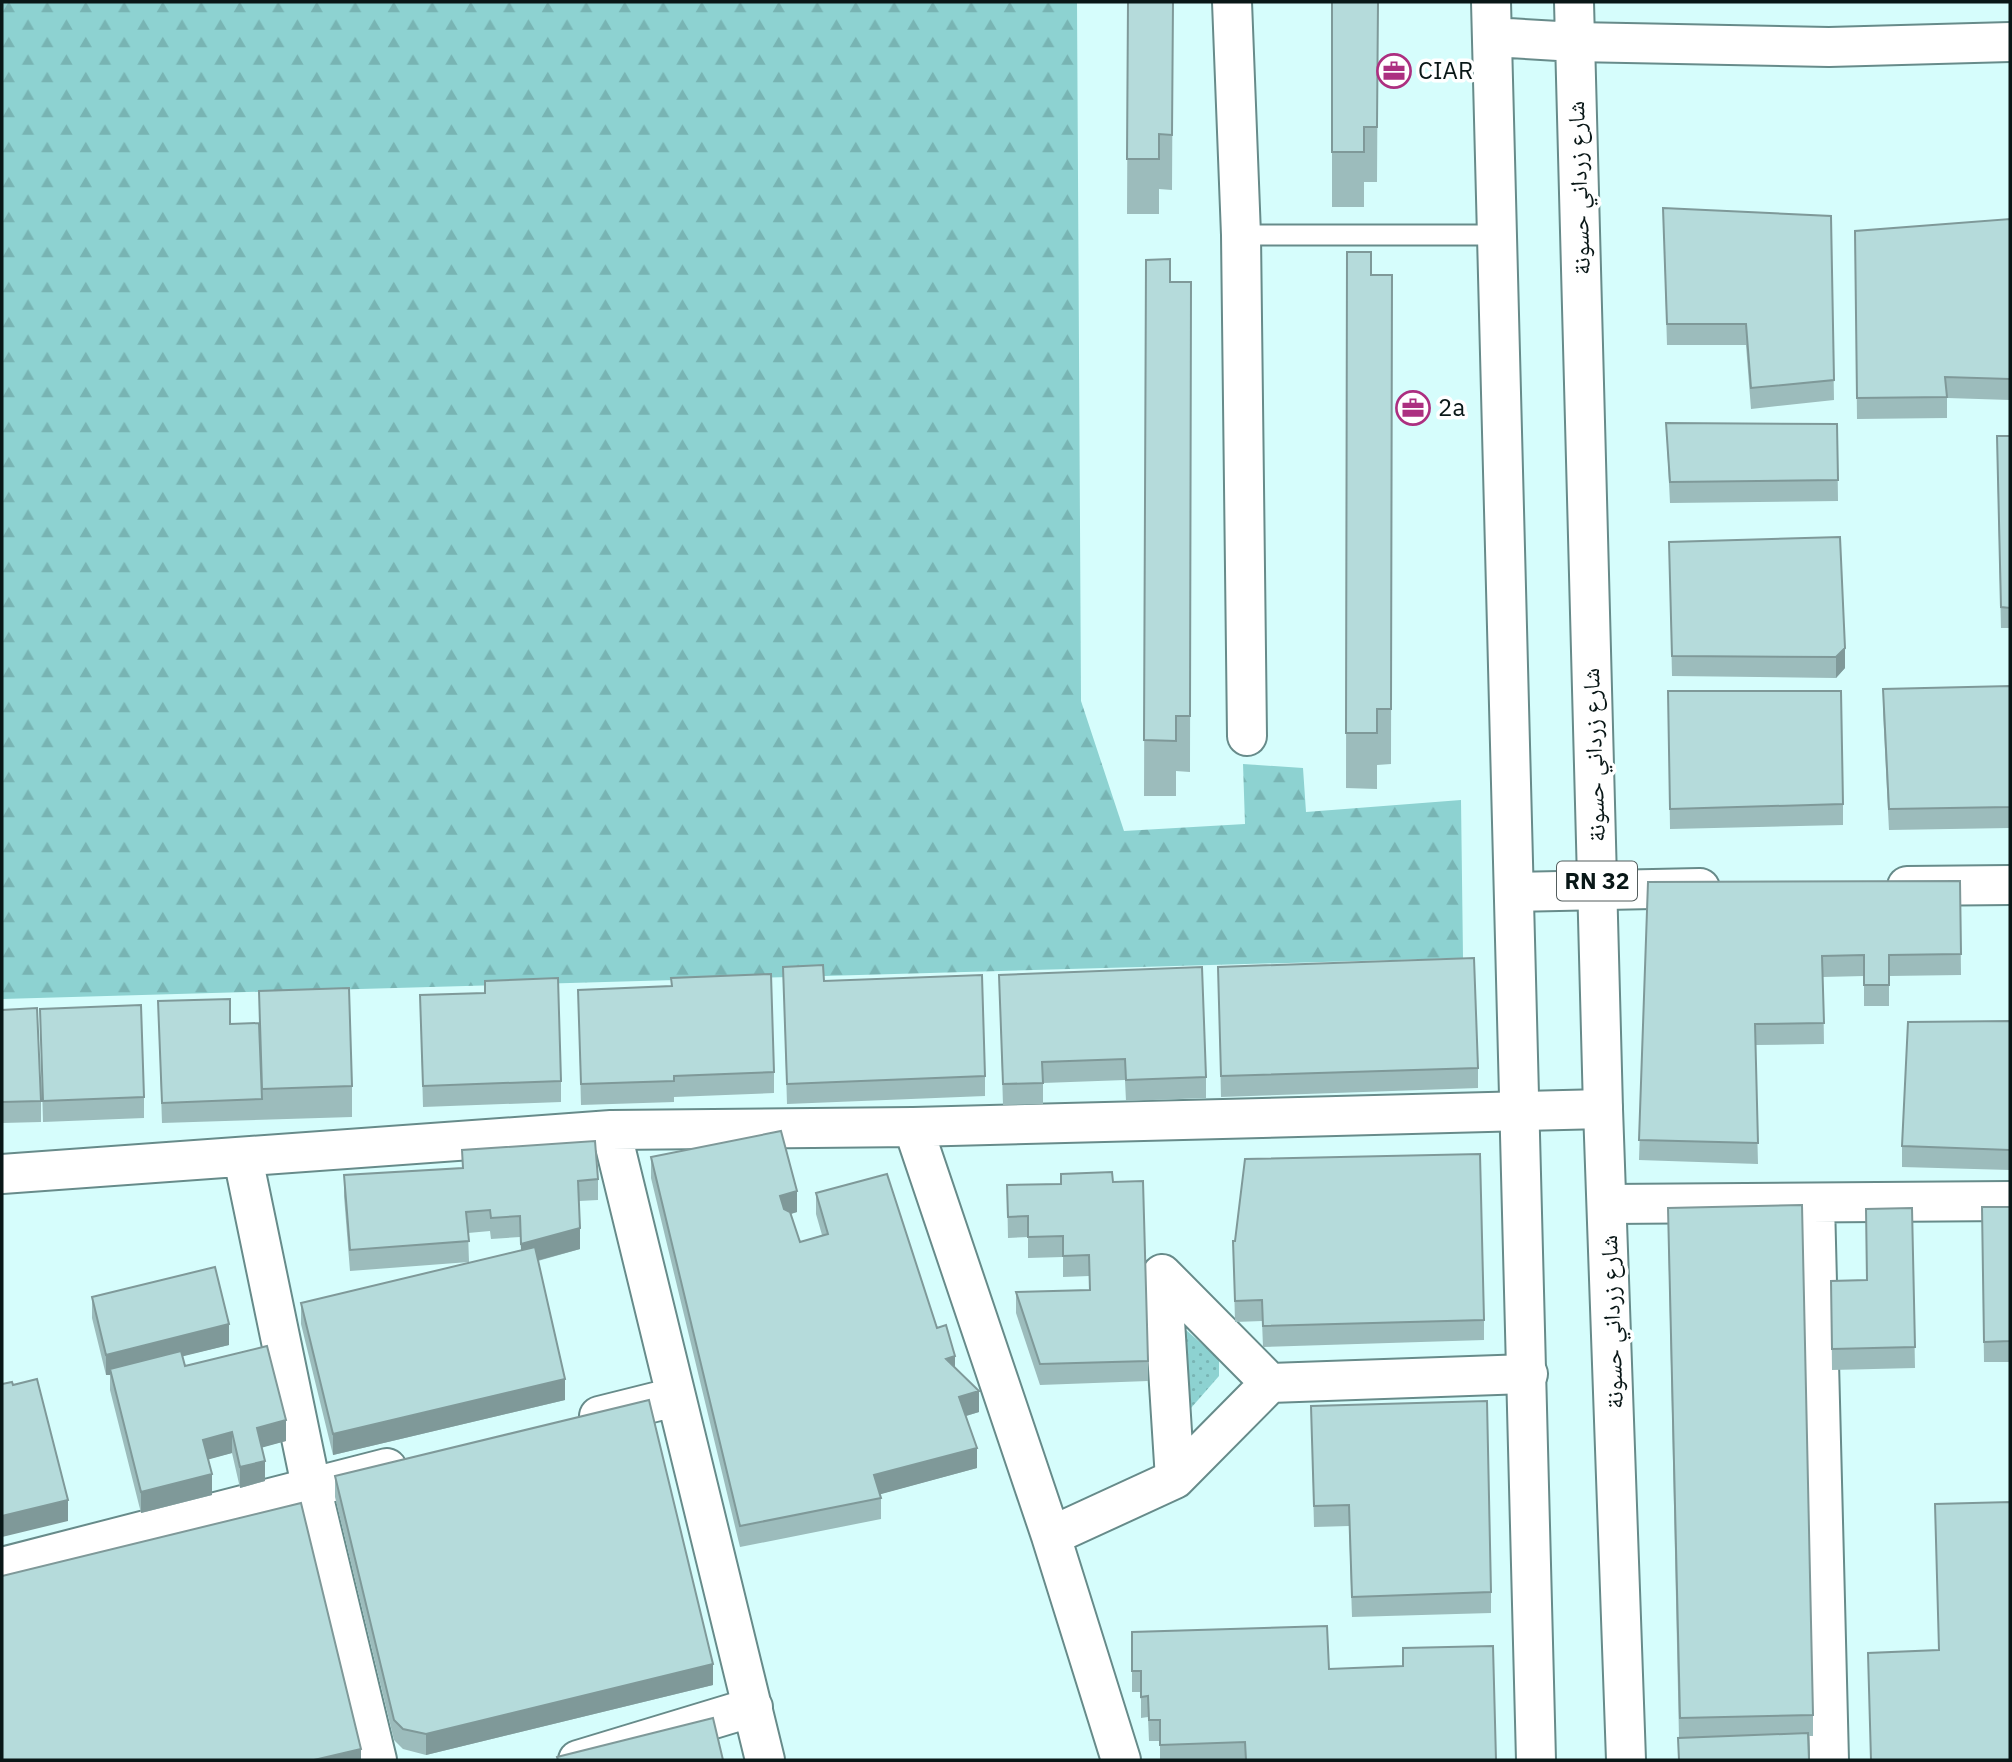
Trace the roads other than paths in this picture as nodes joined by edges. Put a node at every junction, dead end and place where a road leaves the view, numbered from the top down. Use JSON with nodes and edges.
{"nodes":[{"id":1,"x":1232,"y":2,"type":"edge"},
{"id":2,"x":1574,"y":2,"type":"edge"},
{"id":3,"x":1492,"y":19,"type":"edge"},
{"id":4,"x":1575,"y":42,"type":"junction"},
{"id":5,"x":2010,"y":42,"type":"edge"},
{"id":6,"x":1241,"y":235,"type":"junction"},
{"id":7,"x":1497,"y":235,"type":"junction"},
{"id":8,"x":1247,"y":736,"type":"dead end"},
{"id":9,"x":2010,"y":885,"type":"edge"},
{"id":10,"x":1872,"y":887,"type":"edge"},
{"id":11,"x":1735,"y":888,"type":"edge"},
{"id":12,"x":1597,"y":890,"type":"junction"},
{"id":13,"x":1515,"y":892,"type":"junction"},
{"id":14,"x":1603,"y":1109,"type":"junction"},
{"id":15,"x":1521,"y":1111,"type":"junction"},
{"id":16,"x":913,"y":1127,"type":"junction"},
{"id":17,"x":611,"y":1130,"type":"junction"},
{"id":18,"x":243,"y":1158,"type":"junction"},
{"id":19,"x":2,"y":1174,"type":"edge"},
{"id":20,"x":2010,"y":1201,"type":"edge"},
{"id":21,"x":1815,"y":1203,"type":"junction"},
{"id":22,"x":1608,"y":1204,"type":"junction"},
{"id":23,"x":1528,"y":1374,"type":"junction"},
{"id":24,"x":1270,"y":1383,"type":"junction"},
{"id":25,"x":675,"y":1397,"type":"junction"},
{"id":26,"x":567,"y":1424,"type":"edge"},
{"id":27,"x":419,"y":1460,"type":"edge"},
{"id":28,"x":1175,"y":1479,"type":"junction"},
{"id":29,"x":311,"y":1486,"type":"junction"},
{"id":30,"x":1051,"y":1536,"type":"junction"},
{"id":31,"x":2,"y":1567,"type":"edge"},
{"id":32,"x":753,"y":1707,"type":"junction"},
{"id":33,"x":377,"y":1760,"type":"edge"},
{"id":34,"x":578,"y":1760,"type":"edge"},
{"id":35,"x":765,"y":1760,"type":"edge"},
{"id":36,"x":1121,"y":1760,"type":"edge"},
{"id":37,"x":1536,"y":1760,"type":"edge"},
{"id":38,"x":1626,"y":1760,"type":"edge"},
{"id":39,"x":1829,"y":1760,"type":"edge"}],
"edges":[{"from":1,"to":6,"type":"street"},
{"from":2,"to":4,"type":"street","name":"شارع زرداني حسونة","number":"RN 32"},
{"from":3,"to":4,"type":"street"},
{"from":3,"to":7,"type":"street"},
{"from":4,"to":5,"type":"street"},
{"from":4,"to":12,"type":"street","name":"شارع زرداني حسونة","number":"RN 32"},
{"from":6,"to":7,"type":"lane"},
{"from":6,"to":8,"type":"street"},
{"from":7,"to":13,"type":"street"},
{"from":9,"to":10,"type":"street"},
{"from":11,"to":12,"type":"street"},
{"from":12,"to":13,"type":"street"},
{"from":12,"to":14,"type":"street","name":"شارع زرداني حسونة","number":"RN 32"},
{"from":13,"to":15,"type":"street"},
{"from":14,"to":15,"type":"street"},
{"from":14,"to":22,"type":"street","name":"شارع زرداني حسونة","number":"RN 32"},
{"from":15,"to":16,"type":"street"},
{"from":15,"to":23,"type":"street"},
{"from":16,"to":17,"type":"street"},
{"from":16,"to":30,"type":"street"},
{"from":17,"to":18,"type":"street"},
{"from":17,"to":25,"type":"street"},
{"from":18,"to":19,"type":"street"},
{"from":18,"to":29,"type":"street"},
{"from":20,"to":21,"type":"street"},
{"from":21,"to":22,"type":"street"},
{"from":21,"to":39,"type":"street"},
{"from":22,"to":38,"type":"street","name":"شارع زرداني حسونة","number":"RN 32"},
{"from":23,"to":24,"type":"street"},
{"from":23,"to":37,"type":"street"},
{"from":24,"to":28,"type":"street"},
{"from":24,"to":28,"type":"street"},
{"from":25,"to":26,"type":"street"},
{"from":25,"to":32,"type":"street"},
{"from":27,"to":29,"type":"street"},
{"from":28,"to":30,"type":"street"},
{"from":29,"to":31,"type":"street"},
{"from":29,"to":33,"type":"street"},
{"from":30,"to":36,"type":"street"},
{"from":32,"to":34,"type":"street"},
{"from":32,"to":35,"type":"street"}]}
